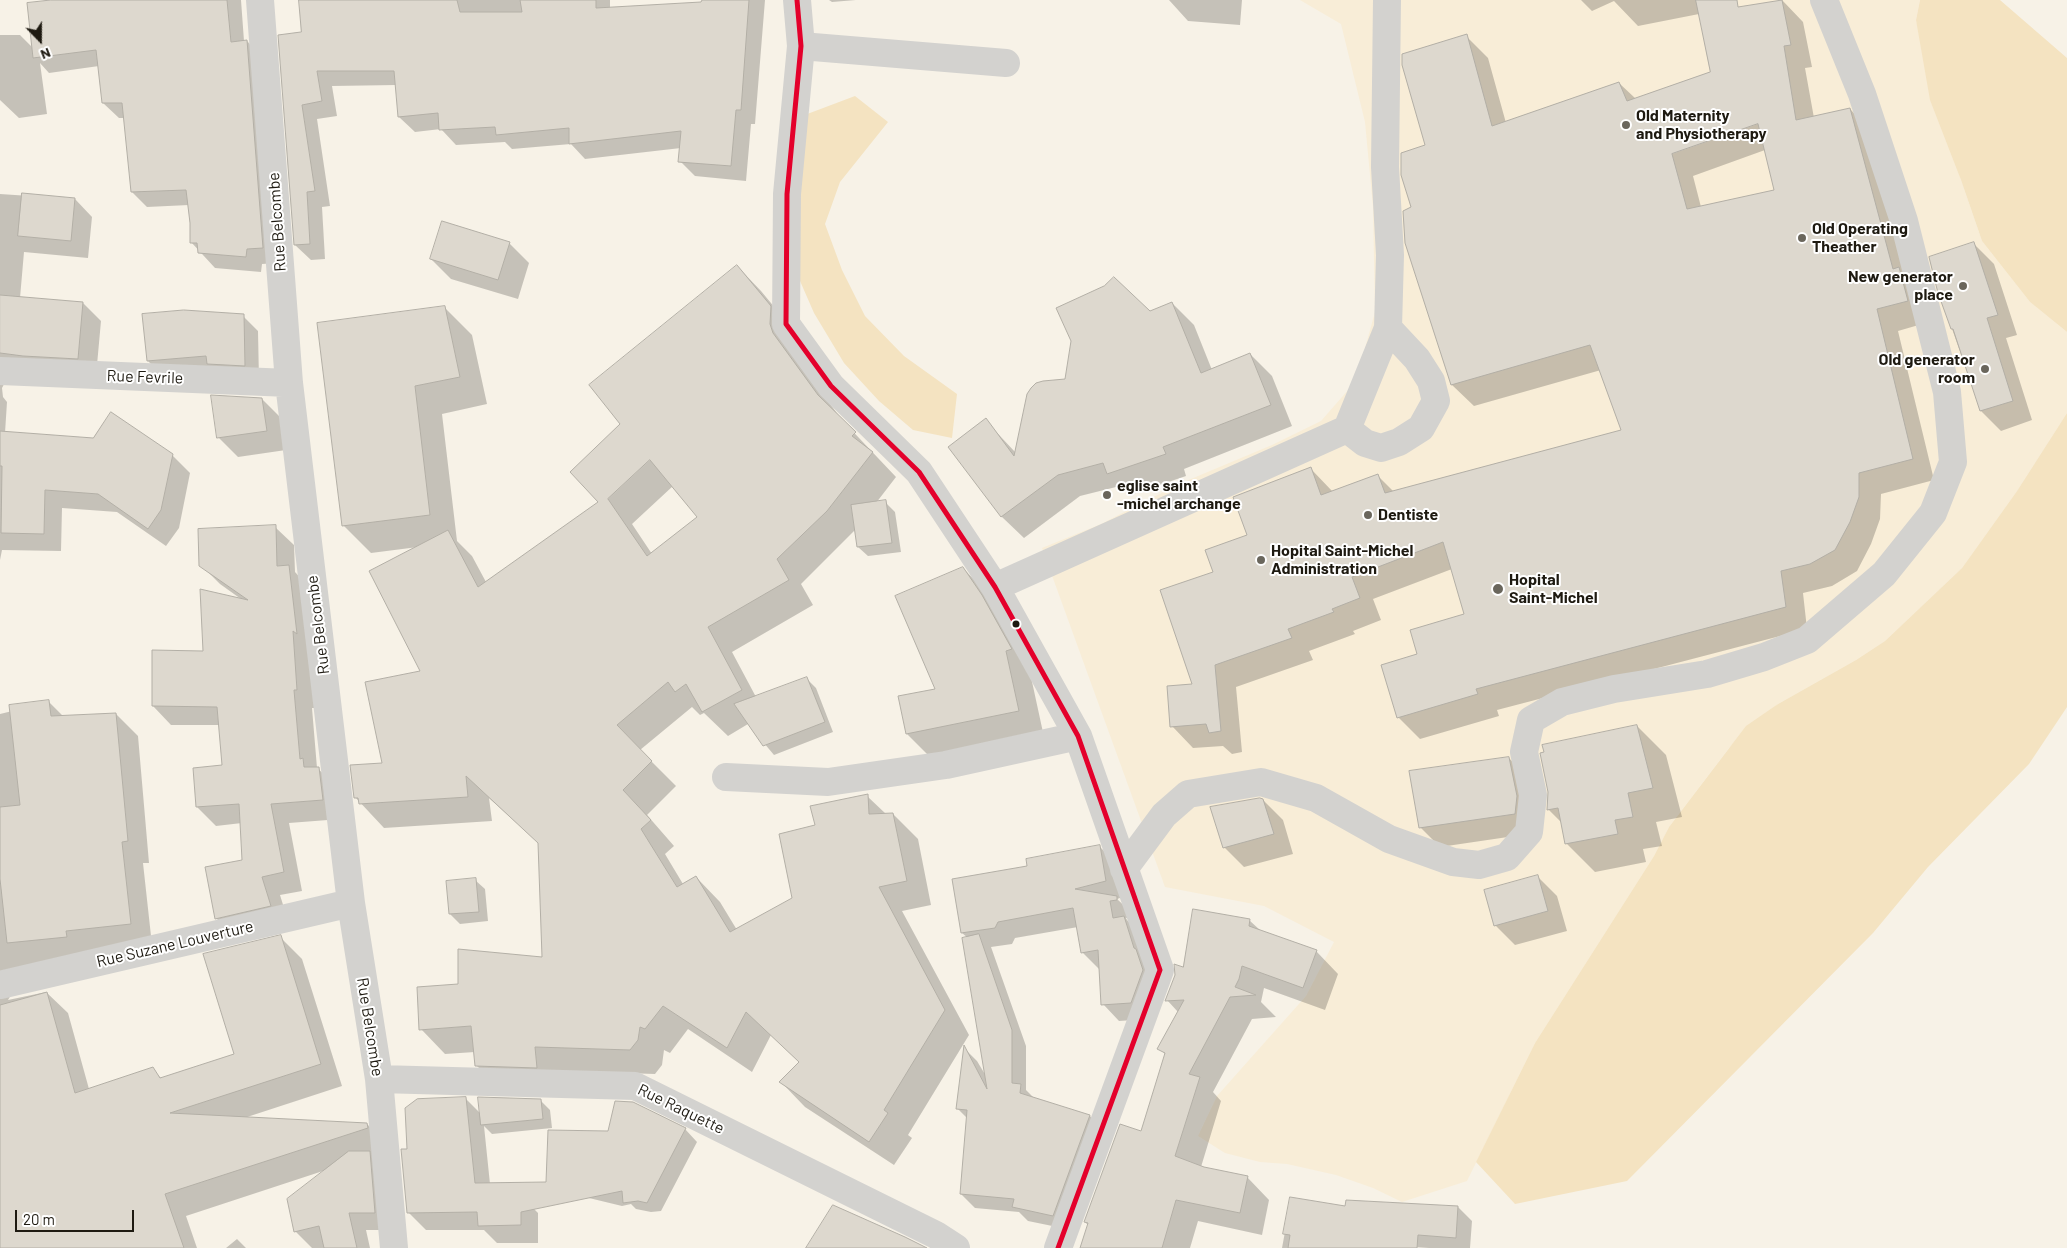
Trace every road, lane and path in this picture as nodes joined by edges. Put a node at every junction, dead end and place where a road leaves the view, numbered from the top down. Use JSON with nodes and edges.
{"nodes":[{"id":1,"x":260,"y":0,"type":"edge"},
{"id":2,"x":797,"y":0,"type":"edge"},
{"id":3,"x":1387,"y":0,"type":"edge"},
{"id":4,"x":1824,"y":0,"type":"edge"},
{"id":5,"x":801,"y":46,"type":"junction"},
{"id":6,"x":1006,"y":63,"type":"dead end"},
{"id":7,"x":1388,"y":328,"type":"junction"},
{"id":8,"x":0,"y":372,"type":"edge"},
{"id":9,"x":289,"y":383,"type":"junction"},
{"id":10,"x":1347,"y":429,"type":"junction"},
{"id":11,"x":995,"y":587,"type":"junction"},
{"id":12,"x":1078,"y":736,"type":"junction"},
{"id":13,"x":726,"y":777,"type":"dead end"},
{"id":14,"x":1124,"y":869,"type":"junction"},
{"id":15,"x":351,"y":903,"type":"junction"},
{"id":16,"x":0,"y":985,"type":"edge"},
{"id":17,"x":379,"y":1080,"type":"junction"},
{"id":18,"x":394,"y":1248,"type":"edge"},
{"id":19,"x":956,"y":1248,"type":"edge"},
{"id":20,"x":1058,"y":1248,"type":"edge"}],
"edges":[{"from":1,"to":9,"type":"street","name":"Rue Belcombe"},
{"from":2,"to":5,"type":"street"},
{"from":3,"to":7,"type":"street"},
{"from":4,"to":14,"type":"street"},
{"from":5,"to":6,"type":"street"},
{"from":5,"to":11,"type":"street"},
{"from":7,"to":10,"type":"street"},
{"from":7,"to":10,"type":"street"},
{"from":8,"to":9,"type":"street","name":"Rue Fevrile"},
{"from":9,"to":15,"type":"street","name":"Rue Belcombe"},
{"from":10,"to":11,"type":"street"},
{"from":11,"to":12,"type":"street"},
{"from":12,"to":13,"type":"street"},
{"from":12,"to":14,"type":"street"},
{"from":14,"to":20,"type":"street"},
{"from":15,"to":16,"type":"street","name":"Rue Suzane Louverture"},
{"from":15,"to":17,"type":"street","name":"Rue Belcombe"},
{"from":17,"to":18,"type":"street","name":"Rue Belcombe"},
{"from":17,"to":19,"type":"street","name":"Rue Raquette"}]}
